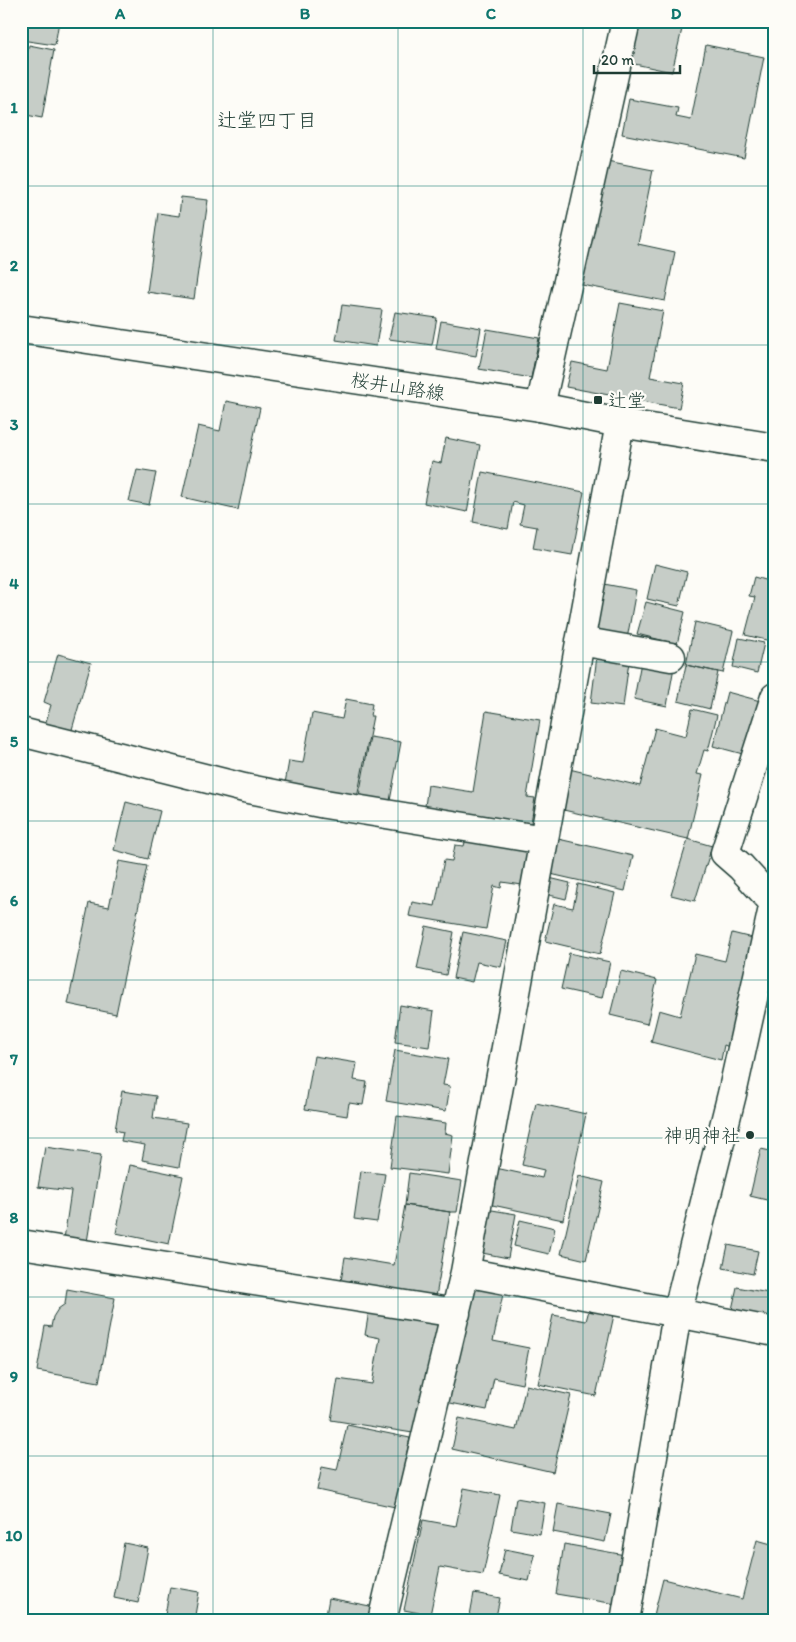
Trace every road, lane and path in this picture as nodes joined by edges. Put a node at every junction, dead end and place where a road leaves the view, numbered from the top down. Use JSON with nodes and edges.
{"nodes":[{"id":1,"x":626,"y":21,"type":"edge"},
{"id":2,"x":21,"y":329,"type":"edge"},
{"id":3,"x":540,"y":407,"type":"junction"},
{"id":4,"x":620,"y":423,"type":"junction"},
{"id":5,"x":775,"y":448,"type":"edge"},
{"id":6,"x":580,"y":641,"type":"junction"},
{"id":7,"x":671,"y":657,"type":"dead end"},
{"id":8,"x":775,"y":697,"type":"edge"},
{"id":9,"x":21,"y":732,"type":"edge"},
{"id":10,"x":544,"y":840,"type":"junction"},
{"id":11,"x":21,"y":1244,"type":"edge"},
{"id":12,"x":465,"y":1272,"type":"junction"},
{"id":13,"x":456,"y":1314,"type":"junction"},
{"id":14,"x":677,"y":1314,"type":"junction"},
{"id":15,"x":775,"y":1332,"type":"edge"},
{"id":16,"x":382,"y":1621,"type":"edge"},
{"id":17,"x":625,"y":1621,"type":"edge"}],
"edges":[{"from":1,"to":3,"type":"street"},
{"from":2,"to":3,"type":"street","name":"桜井山路線"},
{"from":3,"to":4,"type":"street","name":"桜井山路線"},
{"from":4,"to":5,"type":"street","name":"桜井山路線"},
{"from":4,"to":6,"type":"street"},
{"from":6,"to":7,"type":"street"},
{"from":6,"to":10,"type":"street"},
{"from":8,"to":14,"type":"street"},
{"from":9,"to":10,"type":"street"},
{"from":10,"to":12,"type":"street"},
{"from":11,"to":13,"type":"street"},
{"from":12,"to":13,"type":"street"},
{"from":12,"to":14,"type":"street"},
{"from":13,"to":16,"type":"street"},
{"from":14,"to":15,"type":"street"},
{"from":14,"to":17,"type":"street"}]}
